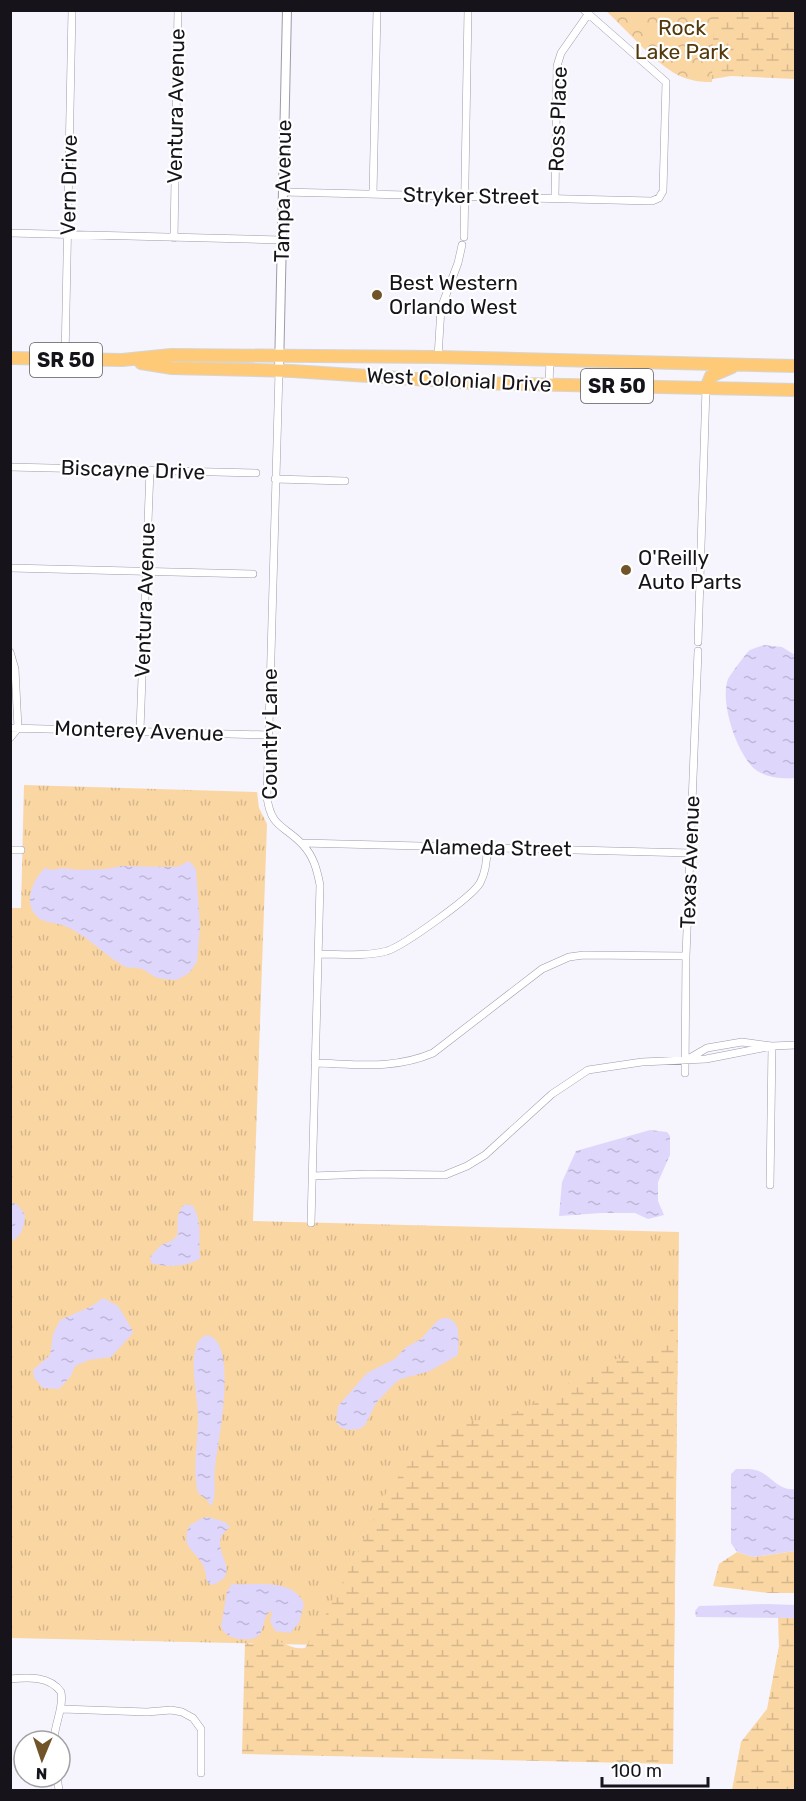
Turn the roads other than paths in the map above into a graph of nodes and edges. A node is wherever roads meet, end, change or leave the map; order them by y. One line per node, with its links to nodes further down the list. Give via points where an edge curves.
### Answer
1 (72, 10): 12 (street, Vern Drive)
2 (178, 10): 13 (street, Ventura Avenue)
3 (287, 10): 7 (street, Tampa Avenue)
4 (377, 10): 8 (street)
5 (468, 10): 9 (street)
6 (587, 12): 10 (street, Ross Place, via 557,66); 10 (street, Stryker Street, via 666,82 663,191 652,201)
7 (283, 192): 8 (street, Stryker Street); 14 (street, Tampa Avenue)
8 (373, 194): 9 (street, Stryker Street)
9 (464, 197): 10 (street, Stryker Street); 16 (street, via 463,241 441,308)
10 (555, 198)
11 (10, 233): 12 (street)
12 (68, 235): 13 (street); 19 (street, Vern Drive)
13 (174, 238): 14 (street)
14 (281, 240): 15 (street, Tampa Avenue)
15 (279, 357): 16 (highway, West Colonial Drive / SR 50); 20 (highway, West Colonial Drive / SR 50, via 171,355); 23 (street, Tampa Avenue)
16 (438, 357): 18 (highway, West Colonial Drive / SR 50)
17 (10, 358): 19 (highway, West Colonial Drive / SR 50)
18 (550, 359): 21 (highway, West Colonial Drive / SR 50); 24 (street)
19 (65, 360): 20 (highway, West Colonial Drive / SR 50)
20 (122, 360): 23 (highway, West Colonial Drive / SR 50, via 172,368)
21 (742, 364): 22 (highway, West Colonial Drive / SR 50); 25 (highway, via 711,376)
22 (795, 366)
23 (279, 371): 24 (highway, West Colonial Drive / SR 50); 30 (street, Country Lane)
24 (549, 385): 25 (highway, West Colonial Drive / SR 50)
25 (706, 388): 26 (highway, West Colonial Drive / SR 50); 35 (street)
26 (795, 390)
27 (10, 466): 28 (street, Biscayne Drive)
28 (150, 470): 29 (street, Biscayne Drive); 33 (street, Ventura Avenue)
29 (256, 473)
30 (275, 479): 31 (street); 40 (street, Country Lane)
31 (345, 481)
32 (10, 568): 33 (street)
33 (146, 571): 34 (street); 39 (street, Ventura Avenue)
34 (253, 574)
35 (698, 642)
36 (698, 651): 46 (street, Texas Avenue)
37 (10, 652): 38 (street, via 15,669)
38 (14, 728): 39 (street, Monterey Avenue); 41 (street)
39 (140, 730): 40 (street, Monterey Avenue)
40 (268, 735): 42 (street, Country Lane, via 268,808 280,828)
41 (10, 738)
42 (302, 843): 43 (street, Alameda Street); 47 (street, Country Lane, via 311,855 320,885)
43 (487, 848): 46 (street, Alameda Street); 47 (street, via 479,886 407,941 366,955)
44 (10, 850): 45 (street)
45 (21, 850)
46 (691, 854): 48 (street, Texas Avenue)
47 (318, 954): 52 (street, Country Lane)
48 (686, 956): 51 (street, Texas Avenue); 52 (street, via 569,957 542,969 433,1053 414,1062)
49 (795, 1045): 50 (street)
50 (772, 1046): 51 (street); 55 (street)
51 (685, 1060): 53 (street, Texas Avenue); 54 (street, via 588,1070 552,1094 485,1155 445,1175)
52 (315, 1063): 54 (street, Country Lane)
53 (685, 1073)
54 (312, 1176): 56 (street, Country Lane)
55 (770, 1185)
56 (311, 1223)
57 (10, 1679): 58 (street, via 51,1682 61,1692)
58 (62, 1709): 59 (street); 60 (street, via 182,1712 193,1718 201,1730)
59 (56, 1729)
60 (201, 1773)

